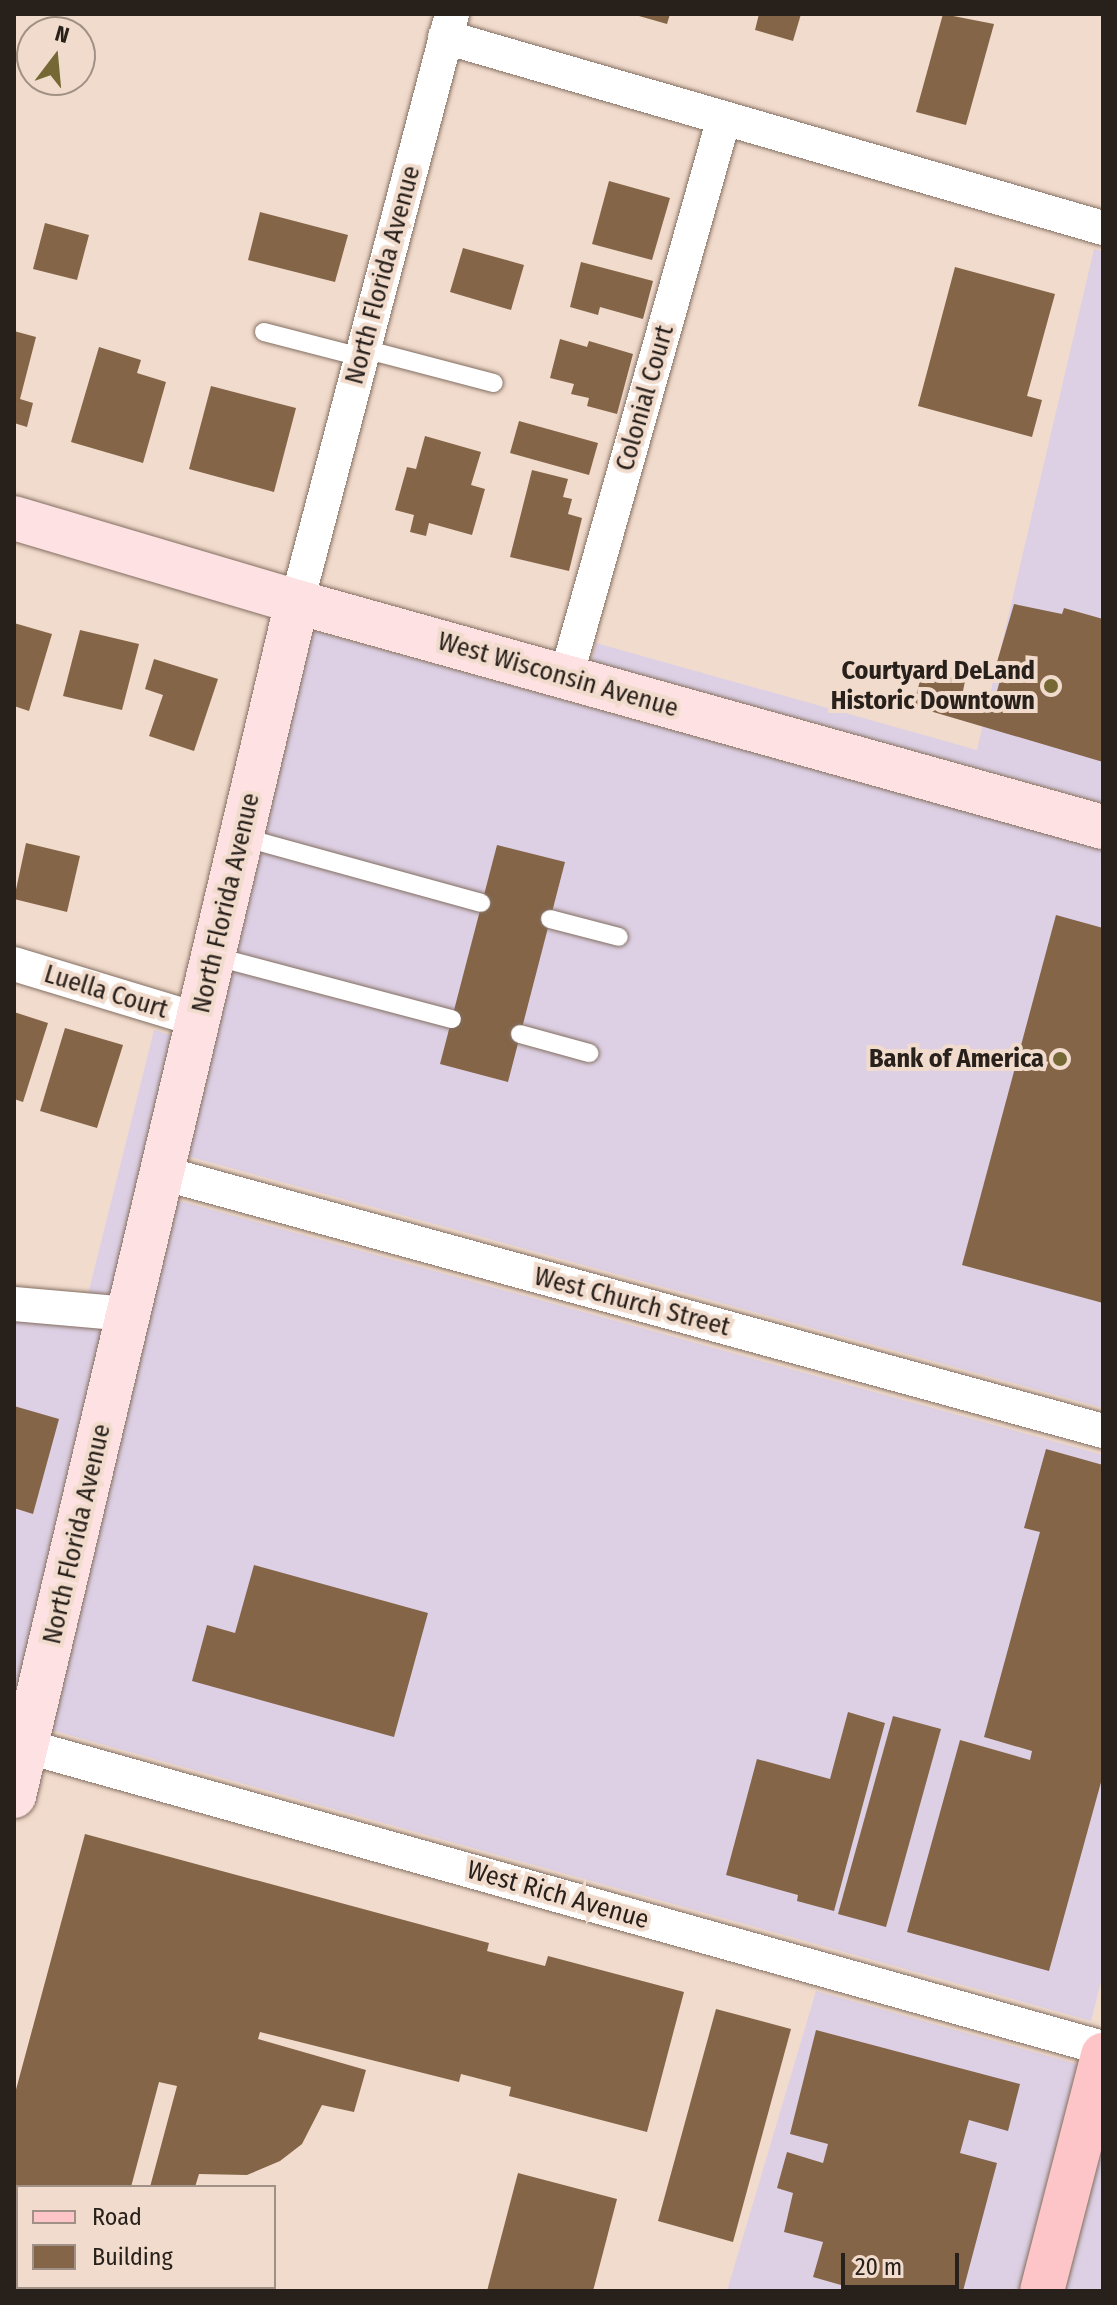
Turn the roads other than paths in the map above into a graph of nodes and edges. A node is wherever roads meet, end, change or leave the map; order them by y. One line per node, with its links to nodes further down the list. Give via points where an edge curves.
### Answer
1 (448, 26): 2 (street); 5 (street, North Florida Avenue)
2 (724, 118): 3 (street); 9 (street, Colonial Court)
3 (1103, 228)
4 (264, 332): 5 (lane)
5 (363, 353): 6 (lane); 8 (street, North Florida Avenue)
6 (494, 383)
7 (14, 518): 8 (street, West Wisconsin Avenue)
8 (297, 602): 9 (street, West Wisconsin Avenue); 11 (street, North Florida Avenue)
9 (566, 677): 10 (street, West Wisconsin Avenue)
10 (1103, 827)
11 (242, 837): 12 (lane); 15 (street, North Florida Avenue)
12 (481, 903)
13 (550, 919): 14 (lane)
14 (619, 937)
15 (213, 956): 17 (lane); 18 (street, North Florida Avenue)
16 (14, 964): 18 (street, Luella Court)
17 (452, 1019)
18 (198, 1020): 21 (street, North Florida Avenue)
19 (520, 1034): 20 (lane)
20 (589, 1053)
21 (162, 1173): 23 (street, North Florida Avenue); 24 (street, West Church Street)
22 (14, 1304): 23 (street)
23 (129, 1314): 25 (street, North Florida Avenue)
24 (1103, 1431)
25 (20, 1745): 26 (street, North Florida Avenue); 27 (street, West Rich Avenue)
26 (14, 1796)
27 (1103, 2048)
28 (1103, 2055): 29 (main road)
29 (1042, 2291)

